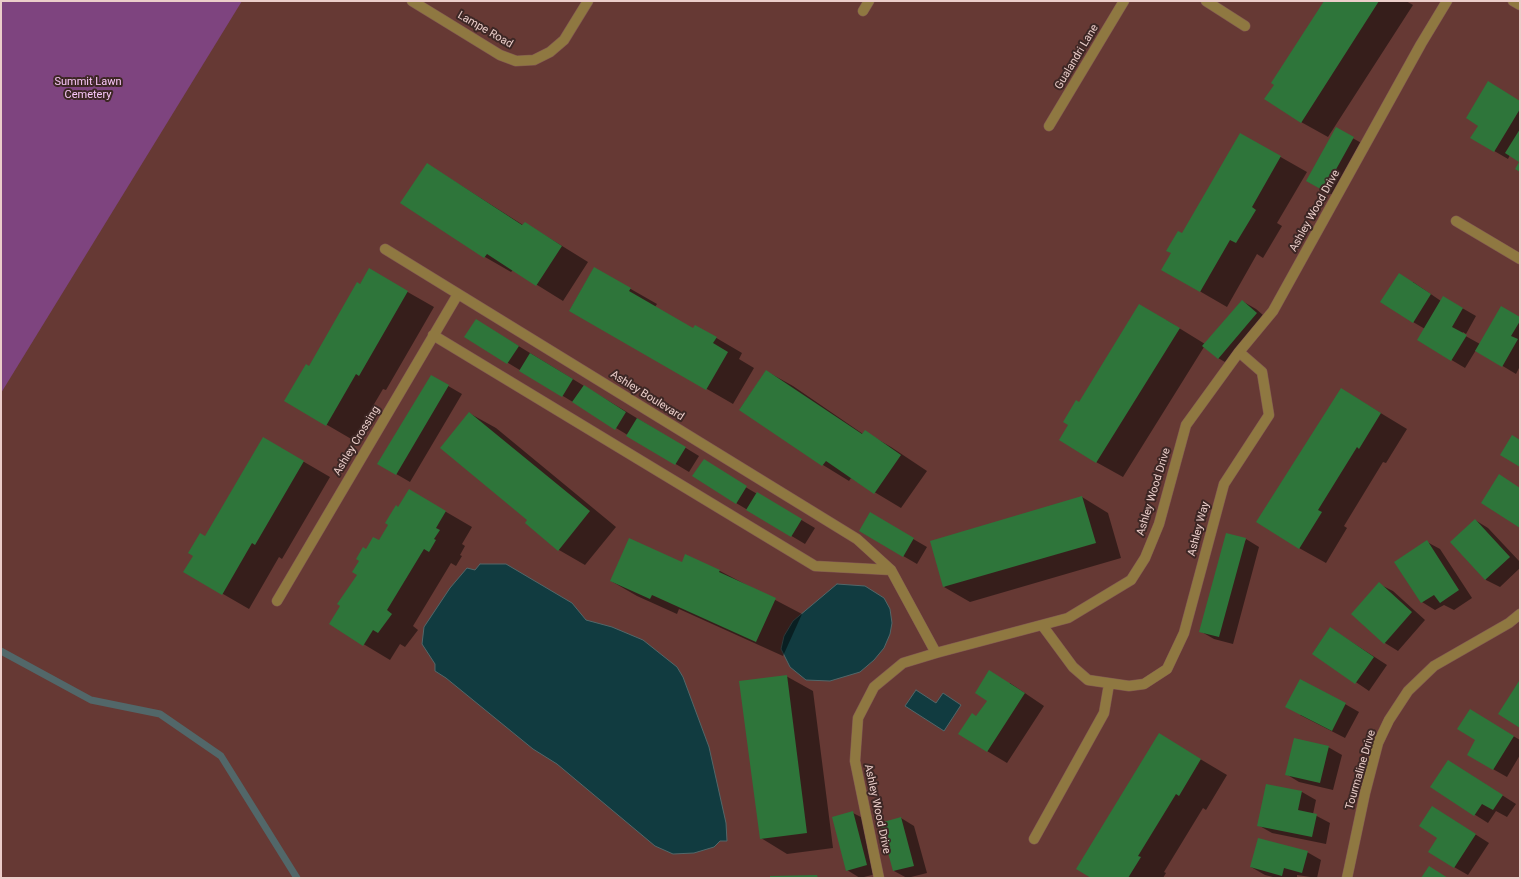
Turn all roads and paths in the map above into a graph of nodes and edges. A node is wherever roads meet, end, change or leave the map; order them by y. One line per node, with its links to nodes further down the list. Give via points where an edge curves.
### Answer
1 (412, 1): 2 (street, Lampe Road, via 500,55 516,61 534,60 550,52 564,40)
2 (588, 1)
3 (869, 1): 9 (street)
4 (1124, 1): 11 (street, Gualandri Lane)
5 (1206, 1): 10 (street)
6 (1447, 1): 17 (street, Ashley Wood Drive, via 1273,311)
7 (1513, 1): 8 (street)
8 (1520, 5)
9 (863, 11)
10 (1246, 26)
11 (1050, 126)
12 (1456, 221): 14 (street)
13 (385, 249): 15 (street, Ashley Boulevard)
14 (1520, 259)
15 (458, 294): 16 (street, Ashley Crossing); 18 (street, Ashley Boulevard, via 857,539)
16 (433, 335): 18 (street, via 815,566); 19 (street, Ashley Crossing)
17 (1239, 352): 21 (street, Ashley Wood Drive, via 1186,425 1159,524 1145,558 1131,580 1068,618); 23 (street, Ashley Way, via 1262,372 1269,415 1224,484 1184,633 1166,669 1144,684)
18 (890, 570): 22 (street, Ashley Boulevard)
19 (276, 601)
20 (1520, 614): 26 (street, Tourmaline Drive, via 1509,623 1434,666 1408,691 1388,720 1378,743 1365,793)
21 (1042, 625): 22 (street, Ashley Wood Drive); 23 (street, Ashley Way, via 1072,667 1088,680)
22 (936, 653): 25 (street, Ashley Wood Drive, via 903,663 874,687 858,718 855,762)
23 (1109, 684): 24 (street, via 1104,713)
24 (1034, 839)
25 (879, 878)
26 (1347, 878)

